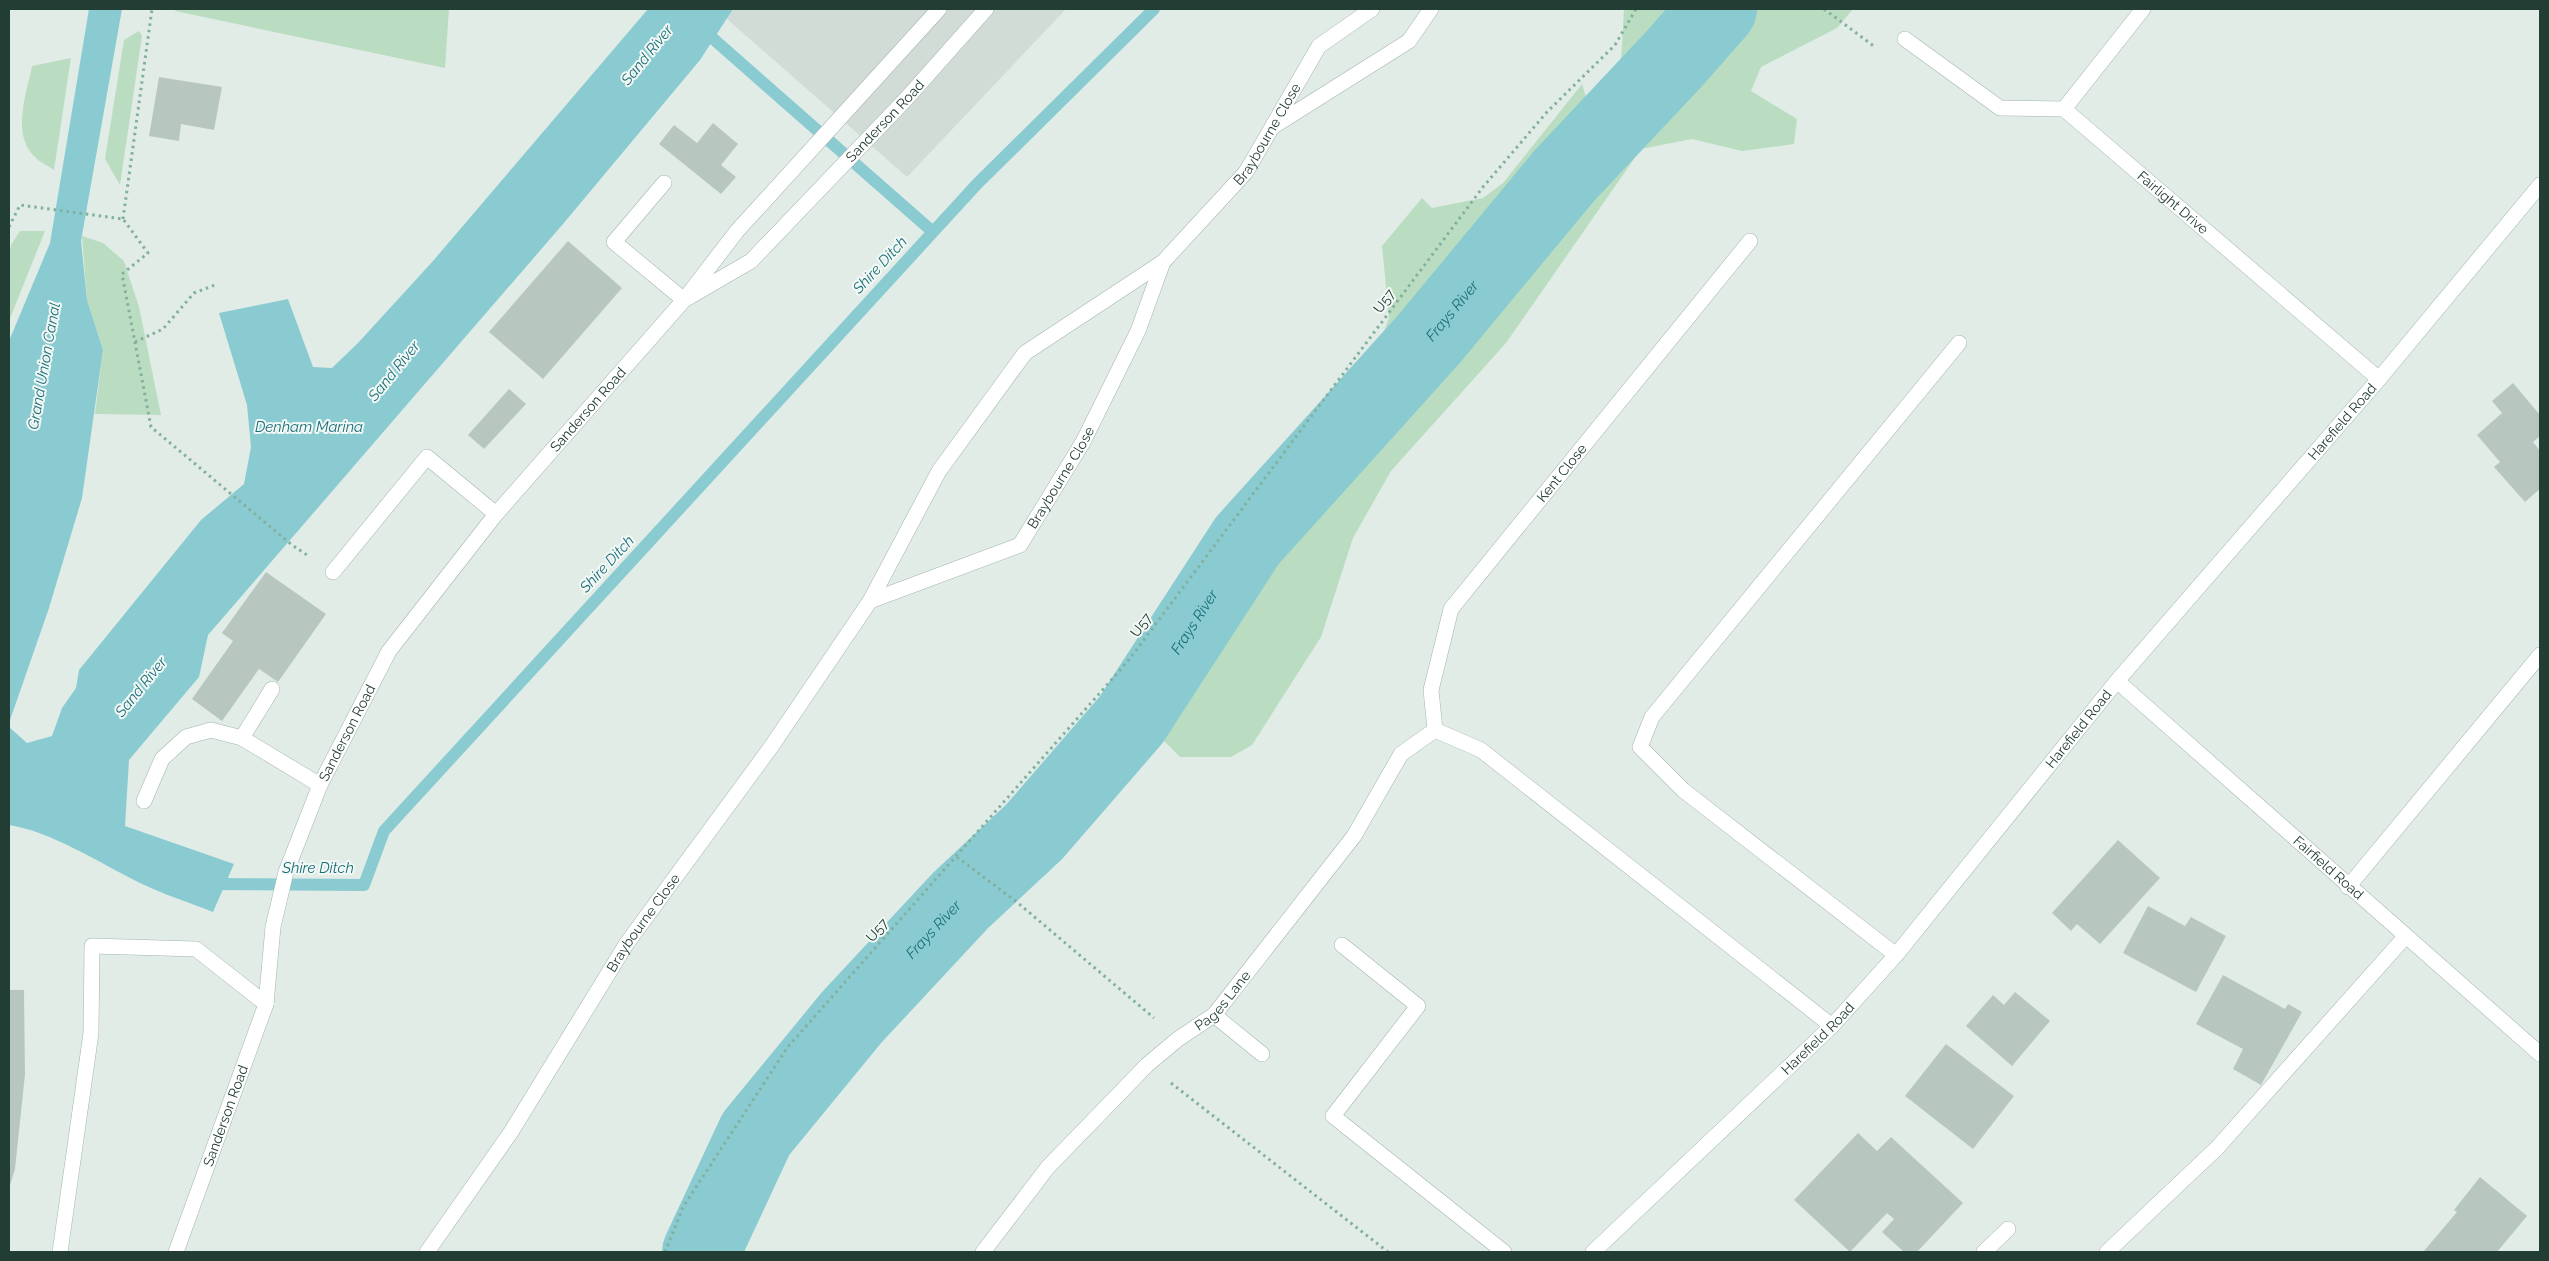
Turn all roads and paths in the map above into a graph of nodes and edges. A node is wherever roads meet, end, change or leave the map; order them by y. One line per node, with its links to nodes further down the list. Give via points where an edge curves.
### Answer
1 (152, 9): 14 (path)
2 (939, 9): 19 (street, Sanderson Road, via 738,231)
3 (986, 9): 19 (street, Sanderson Road, via 751,261)
4 (1372, 9): 11 (street, Braybourne Close, via 1319,46)
5 (1431, 9): 11 (street, via 1408,41)
6 (1636, 9): 34 (path, U57, via 1615,45 1547,112 1483,187 1128,661)
7 (1824, 9): 9 (path, via 1874,47)
8 (2142, 9): 10 (street)
9 (1905, 40): 10 (street, via 2000,108)
10 (2064, 109): 22 (street, Fairlight Drive)
11 (1272, 127): 17 (street, Braybourne Close, via 1246,172)
12 (664, 183): 19 (street, via 614,242)
13 (2540, 184): 22 (street, Harefield Road)
14 (123, 219): 15 (path, via 20,205); 20 (path, via 148,253 122,274)
15 (9, 227)
16 (1750, 241): 30 (street, Kent Close, via 1451,610 1432,690)
17 (1163, 262): 26 (street, Braybourne Close, via 1025,353 939,471); 26 (street, Braybourne Close, via 1138,331 1083,442 1020,544)
18 (216, 285): 20 (path, via 194,293 163,329)
19 (684, 300): 23 (street, Sanderson Road)
20 (134, 342): 24 (path, via 151,427)
21 (1959, 343): 38 (street, via 1652,717 1640,746 1683,790)
22 (2379, 379): 28 (street, Harefield Road)
23 (496, 514): 25 (street, via 428,457); 32 (street, Sanderson Road, via 389,651)
24 (292, 545)
25 (333, 572)
26 (870, 601): 49 (street, Braybourne Close, via 772,746 627,943 511,1132)
27 (2540, 655): 35 (street)
28 (2117, 681): 35 (street, Fairfield Road); 38 (street, Harefield Road)
29 (272, 689): 31 (street)
30 (1435, 730): 40 (street, Pages Lane, via 1401,754 1354,836); 41 (street, via 1481,750)
31 (242, 738): 32 (street); 33 (street, via 210,730 186,737 162,759)
32 (320, 785): 39 (street, Sanderson Road, via 286,872 273,927)
33 (144, 801)
34 (957, 857): 42 (path, via 1018,903); 50 (path, U57, via 787,1048 683,1207)
35 (2348, 887): 36 (street, Fairfield Road)
36 (2406, 937): 44 (street, Fairfield Road); 56 (street, via 2217,1148)
37 (1342, 945): 53 (street, via 1418,1006 1333,1116)
38 (1896, 956): 41 (street, Harefield Road)
39 (266, 1004): 47 (street, via 196,949 92,946 91,1033); 48 (street, Sanderson Road)
40 (1214, 1015): 42 (street, Pages Lane); 43 (street)
41 (1832, 1026): 54 (street, Harefield Road)
42 (1178, 1039): 45 (street, Pages Lane)
43 (1262, 1054)
44 (2540, 1054)
45 (1147, 1065): 51 (street, Pages Lane, via 1048,1167); 52 (path)
46 (2008, 1228): 55 (street)
47 (60, 1252)
48 (176, 1252)
49 (427, 1252)
50 (665, 1252)
51 (983, 1252)
52 (1388, 1252)
53 (1504, 1252)
54 (1593, 1252)
55 (1984, 1252)
56 (2108, 1252)

